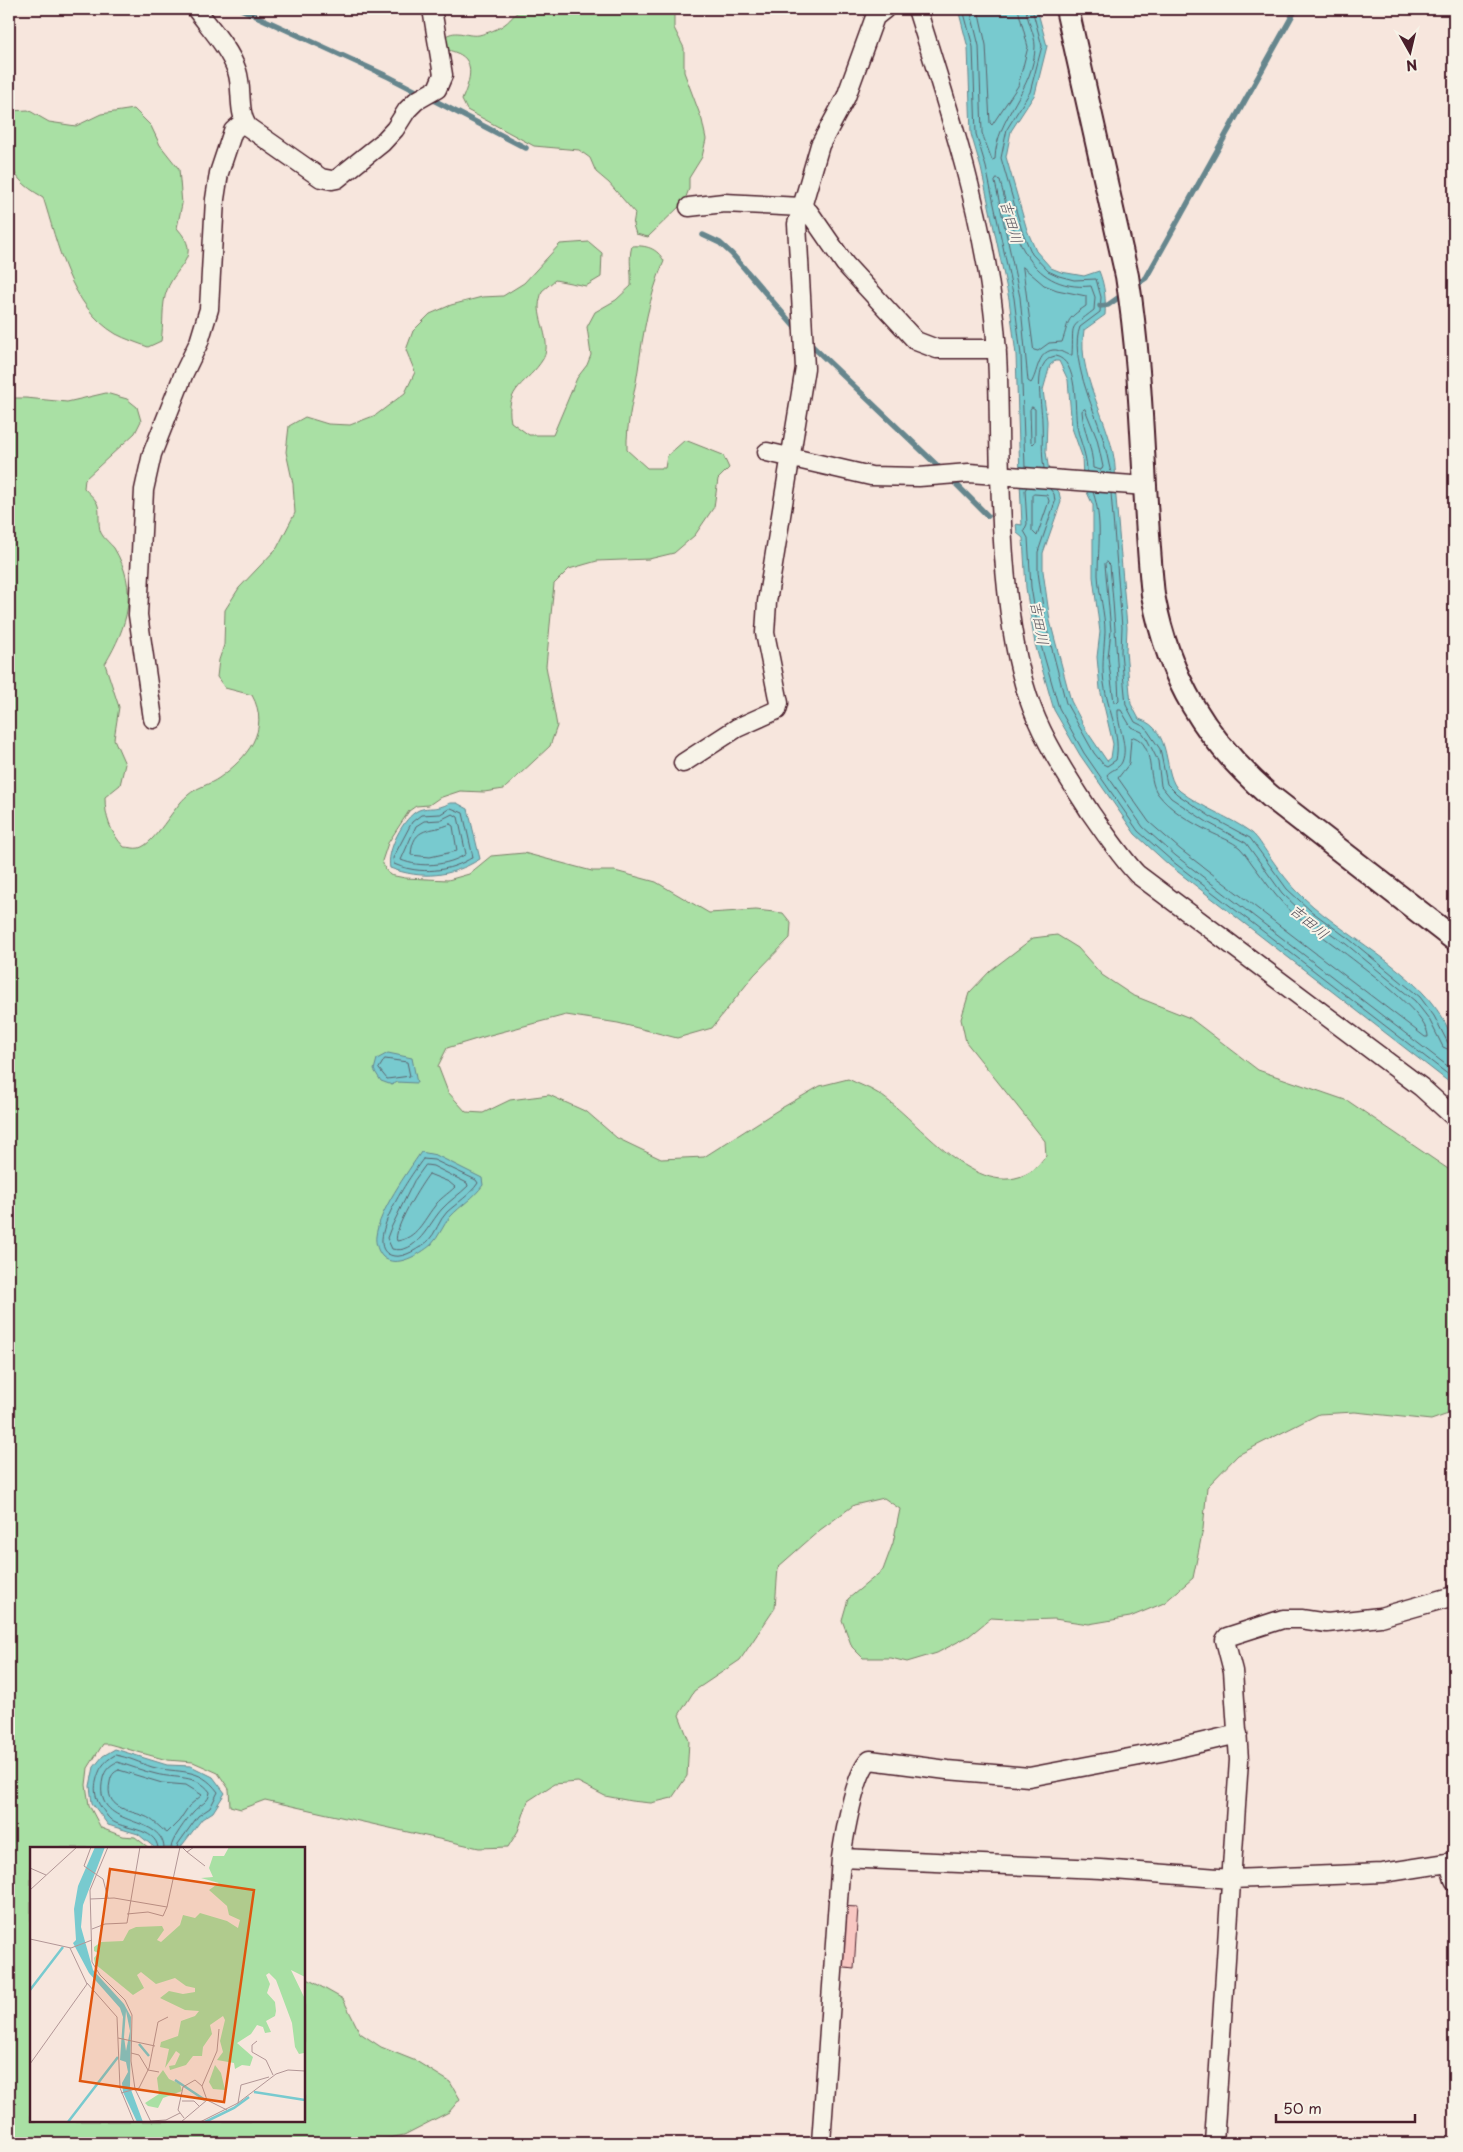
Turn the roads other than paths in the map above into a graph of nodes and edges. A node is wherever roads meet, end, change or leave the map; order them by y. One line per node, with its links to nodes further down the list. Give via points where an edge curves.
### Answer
1 (196, 9): 6 (street, via 235,66 241,85)
2 (432, 9): 6 (street, via 443,75 437,89 407,110 388,138 344,174 332,180 321,178)
3 (885, 9): 8 (street, via 875,17 846,97 820,145)
4 (917, 9): 9 (street, via 979,224 988,268)
5 (1067, 9): 13 (street, via 1127,276 1140,382)
6 (244, 121): 14 (street, via 233,131 219,174 209,309 152,454 144,490 138,615)
7 (689, 207): 8 (street, via 724,203)
8 (802, 207): 9 (street, via 809,212 845,264 916,340 937,349); 11 (street, via 797,224 797,249 806,368)
9 (997, 349): 12 (street)
10 (768, 452): 11 (street)
11 (792, 456): 12 (street, via 812,464 871,476 981,474); 15 (street, via 767,602 765,633 779,696 777,710 737,728)
12 (1006, 477): 13 (street); 17 (street, via 1010,608 1032,706 1058,760 1122,858 1137,874 1421,1087)
13 (1138, 486): 16 (street, via 1159,628 1170,661 1198,718 1242,771 1270,796)
14 (153, 719)
15 (683, 763)
16 (1454, 939)
17 (1454, 1117)
18 (1454, 1596): 19 (street, via 1380,1617 1327,1624 1283,1619 1227,1637)
19 (1238, 1734): 20 (street, via 1029,1777 870,1760 863,1768 846,1823); 22 (street)
20 (841, 1858): 22 (street, via 1101,1868); 24 (street)
21 (1452, 1863): 22 (street, via 1383,1873); 23 (street)
22 (1231, 1879): 25 (street)
23 (1454, 1880)
24 (821, 2143)
25 (1214, 2143)

